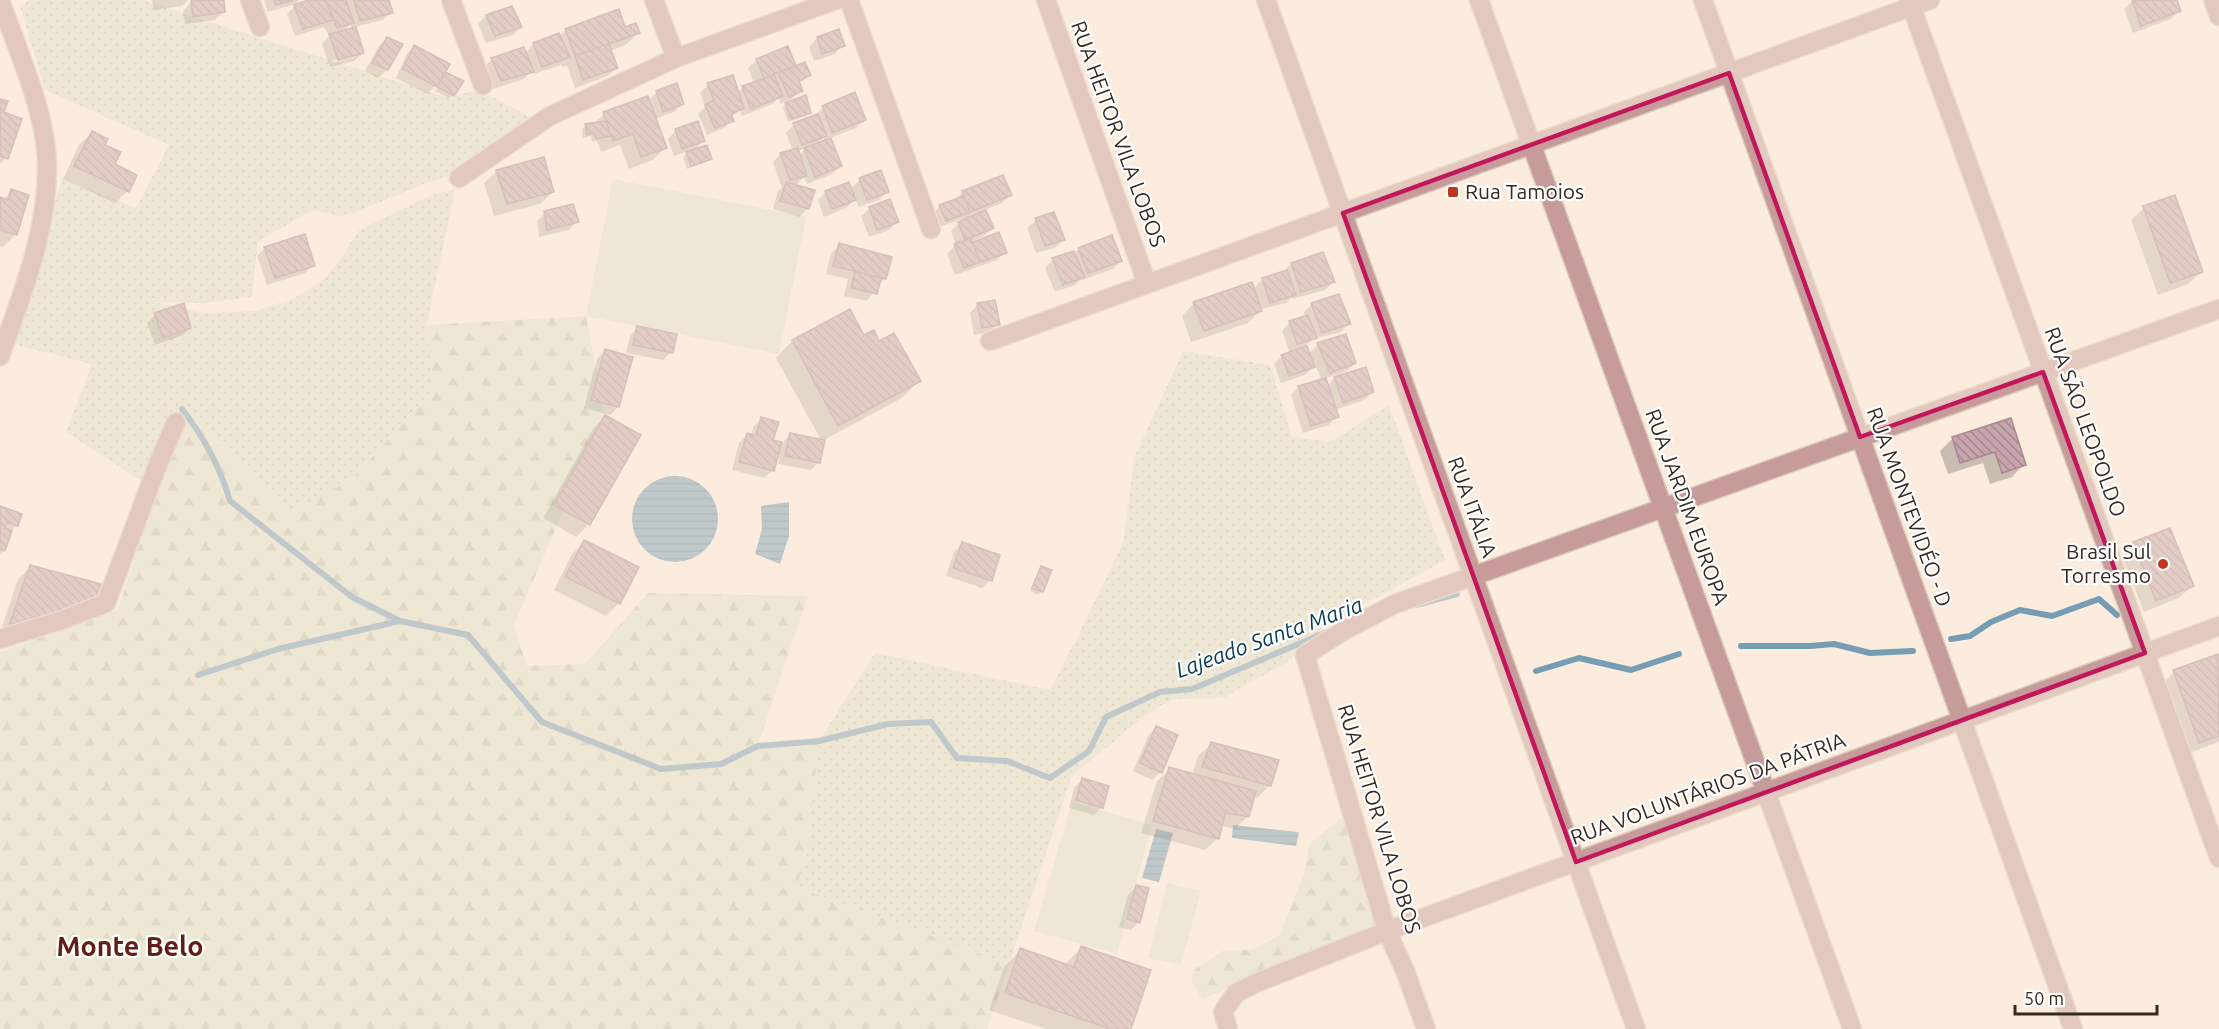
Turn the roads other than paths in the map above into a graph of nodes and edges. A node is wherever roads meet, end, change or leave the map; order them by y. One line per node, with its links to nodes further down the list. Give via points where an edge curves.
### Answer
1 (0, 0): 26 (street, via 34,97 46,146 47,177 36,248)
2 (250, 0): 15 (street)
3 (451, 0): 18 (street)
4 (654, 0): 16 (street)
5 (836, 0): 16 (street)
6 (849, 0): 22 (street)
7 (1046, 0): 23 (street, RUA HEITOR VILA LOBOS)
8 (1266, 0): 21 (street, RUA ITÁLIA)
9 (1479, 0): 19 (street, RUA JARDIM EUROPA)
10 (1703, 0): 17 (street, RUA MONTEVIDÉO - D)
11 (1930, 0): 13 (street)
12 (2213, 0): 14 (street)
13 (1910, 3): 17 (street); 27 (street, RUA SÃO LEOPOLDO)
14 (2219, 16)
15 (260, 27)
16 (676, 58): 20 (street, via 550,116)
17 (1729, 73): 19 (street); 29 (street, RUA MONTEVIDÉO - D)
18 (483, 85)
19 (1532, 144): 21 (street); 30 (street, RUA JARDIM EUROPA)
20 (459, 178)
21 (1343, 213): 23 (street); 31 (street, RUA ITÁLIA)
22 (931, 229)
23 (1147, 284): 25 (street)
24 (2219, 309): 27 (street)
25 (990, 341)
26 (2, 347)
27 (2043, 372): 29 (street); 34 (street, RUA SÃO LEOPOLDO)
28 (176, 422): 33 (street, via 106,603)
29 (1860, 437): 30 (street); 35 (street, RUA MONTEVIDÉO - D)
30 (1664, 508): 31 (street); 36 (street, RUA JARDIM EUROPA)
31 (1473, 576): 38 (street, RUA ITÁLIA); 39 (street, RUA HEITOR VILA LOBOS, via 1395,604 1305,655)
32 (2219, 626): 34 (street, RUA VOLUNTÁRIOS DA PÁTRIA)
33 (0, 639)
34 (2145, 653): 35 (street, RUA VOLUNTÁRIOS DA PÁTRIA); 37 (street, RUA SÃO LEOPOLDO)
35 (1962, 720): 36 (street, RUA VOLUNTÁRIOS DA PÁTRIA); 44 (street, RUA MONTEVIDÉO - D)
36 (1766, 792): 38 (street, RUA VOLUNTÁRIOS DA PÁTRIA); 43 (street, RUA JARDIM EUROPA)
37 (2219, 858)
38 (1576, 862): 39 (street, RUA VOLUNTÁRIOS DA PÁTRIA); 42 (street, RUA ITÁLIA)
39 (1387, 931): 40 (street, RUA VOLUNTÁRIOS DA PÁTRIA, via 1236,993); 41 (street, RUA HEITOR VILA LOBOS)
40 (1226, 1020)
41 (1426, 1029)
42 (1636, 1029)
43 (1852, 1029)
44 (2073, 1029)

